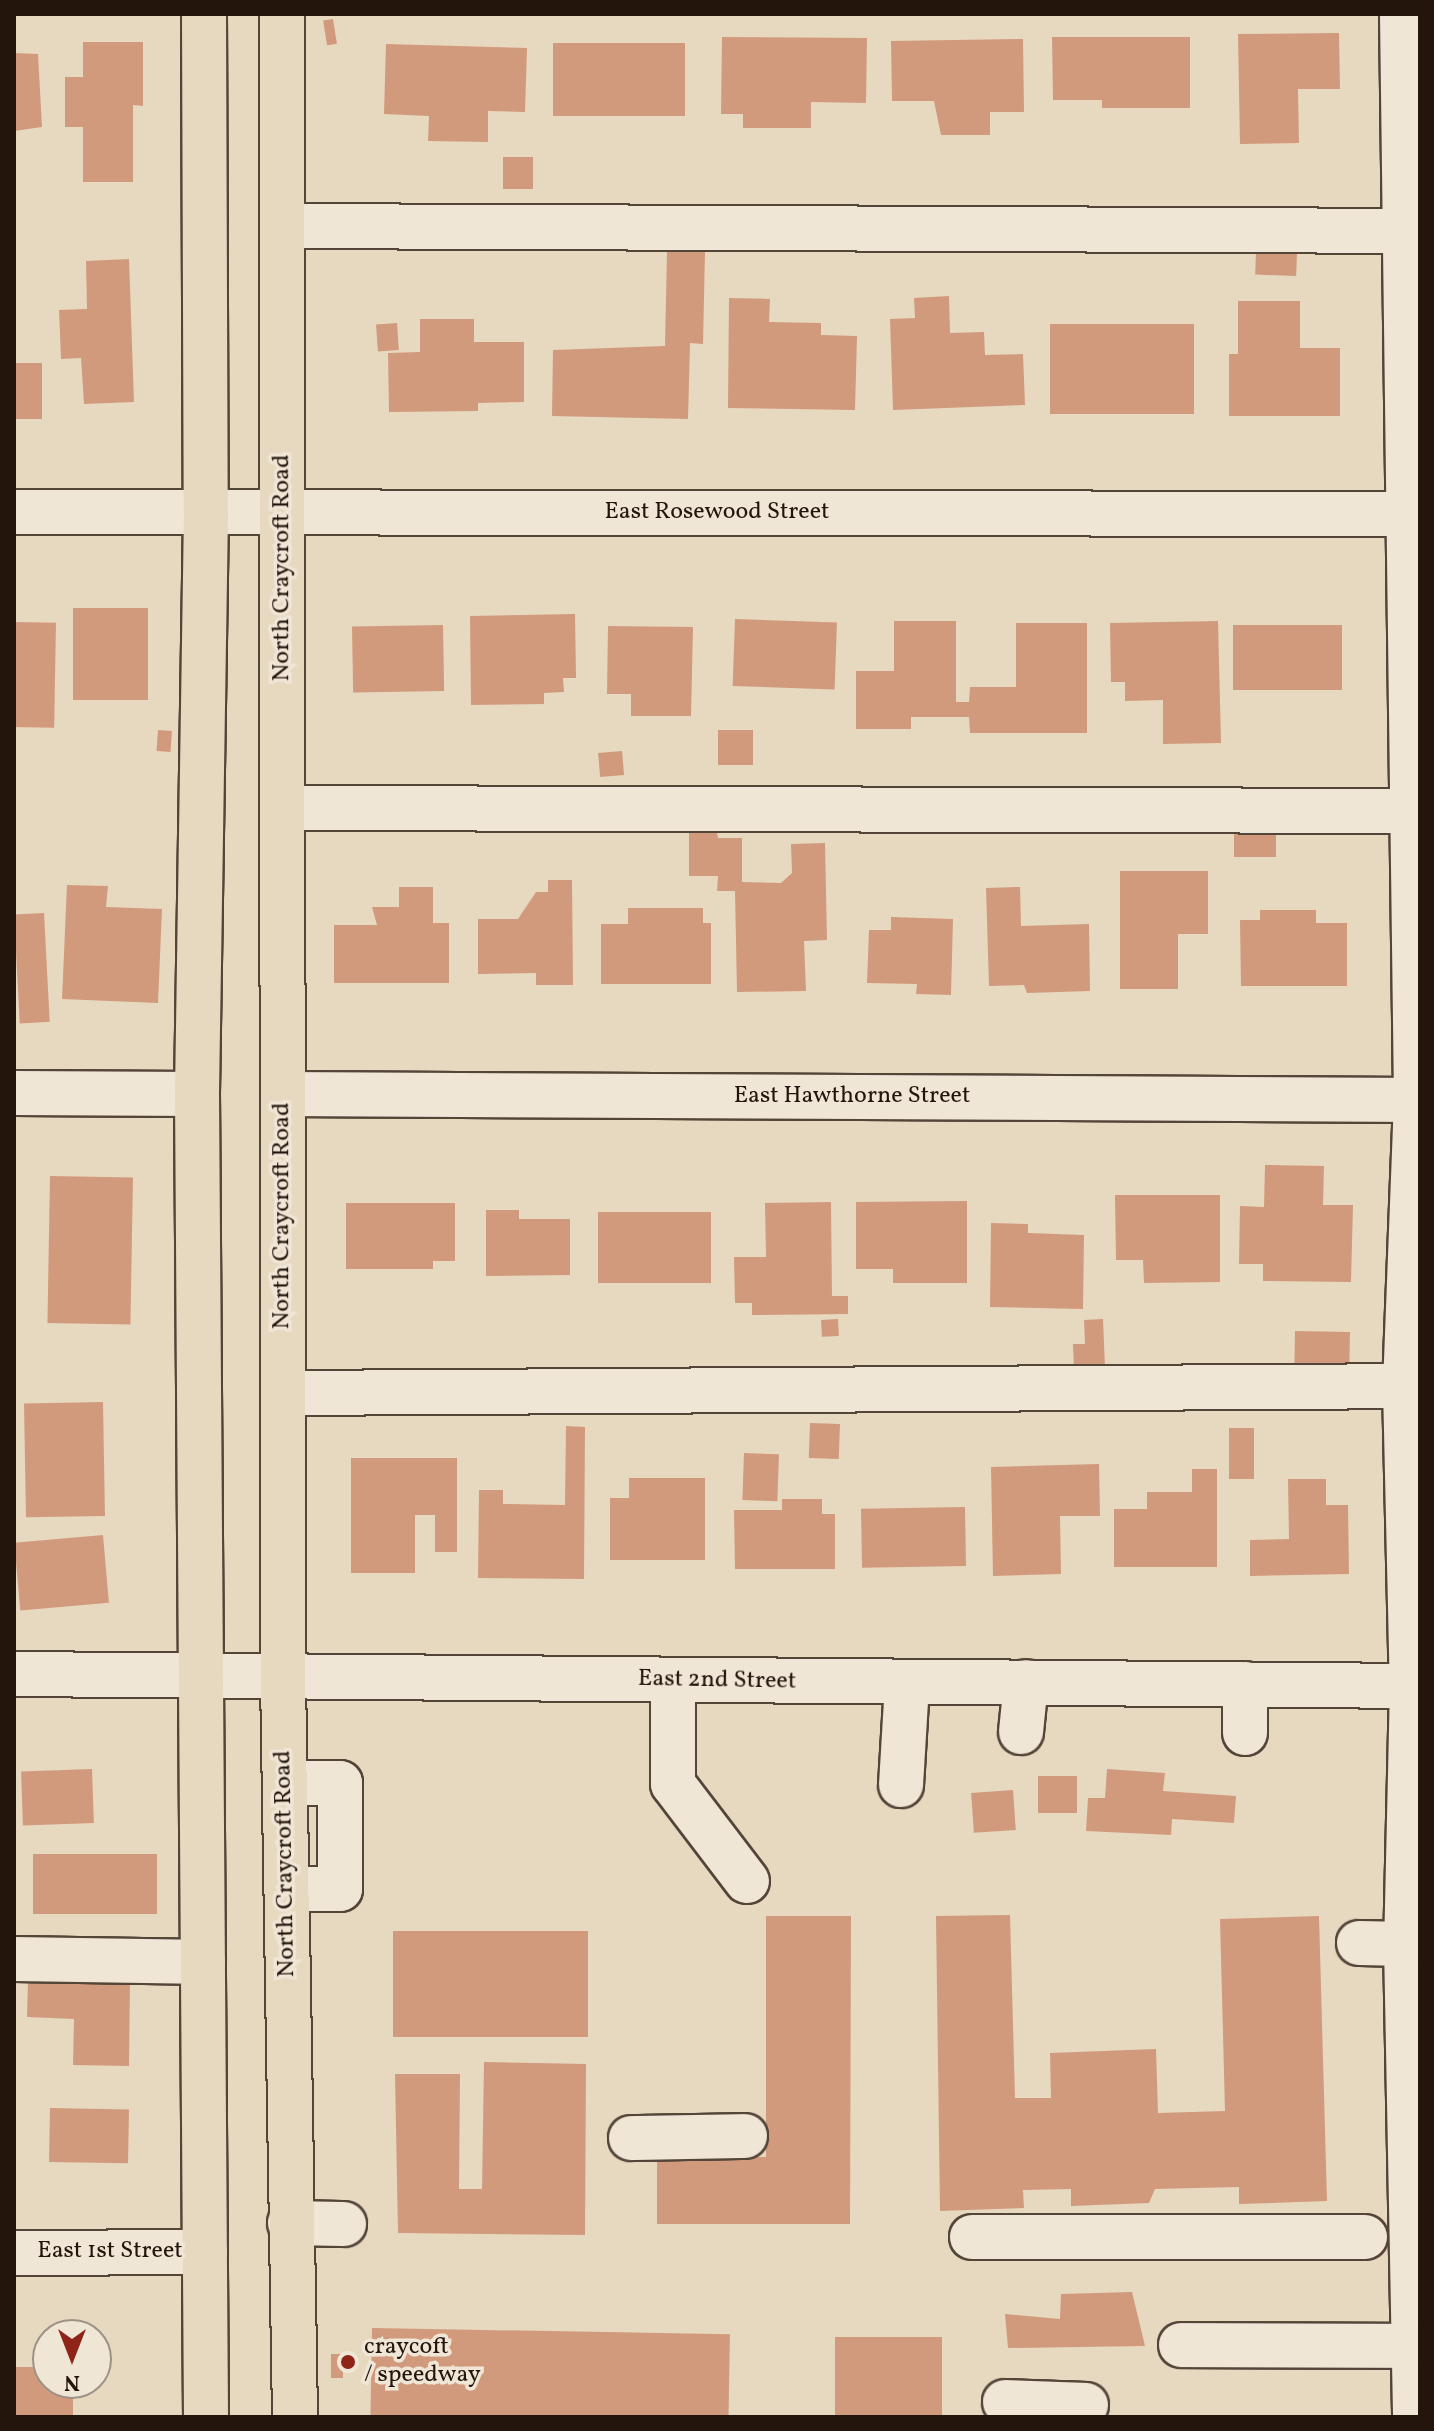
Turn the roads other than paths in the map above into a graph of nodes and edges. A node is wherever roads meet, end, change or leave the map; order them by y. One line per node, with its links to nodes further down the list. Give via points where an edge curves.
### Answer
1 (204, 14): 8 (main road)
2 (282, 14): 4 (main road, North Craycroft Road)
3 (1402, 14): 5 (street)
4 (282, 226): 5 (street); 7 (main road, North Craycroft Road)
5 (1413, 231): 9 (street)
6 (14, 512): 8 (street, East Rosewood Street)
7 (282, 512): 8 (street, East Rosewood Street); 9 (street, East Rosewood Street); 10 (main road, North Craycroft Road)
8 (206, 513): 13 (main road)
9 (1415, 514): 11 (street)
10 (283, 808): 11 (street); 14 (main road, North Craycroft Road)
11 (1416, 811): 15 (street)
12 (14, 1093): 13 (street)
13 (197, 1094): 18 (main road)
14 (283, 1094): 15 (street, East Hawthorne Street); 17 (main road, North Craycroft Road)
15 (1418, 1100): 16 (street)
16 (1412, 1386): 17 (street); 25 (street)
17 (284, 1393): 20 (main road, North Craycroft Road)
18 (200, 1673): 19 (street, East 2nd Street); 20 (street, East 2nd Street); 35 (main road)
19 (14, 1674)
20 (283, 1678): 21 (street, East 2nd Street); 28 (main road, North Craycroft Road)
21 (673, 1680): 23 (street, East 2nd Street); 30 (street, via 673,1784)
22 (1026, 1682): 23 (street, East 2nd Street); 24 (street, East 2nd Street); 26 (street)
23 (907, 1683): 29 (street)
24 (1245, 1684): 25 (street, East 2nd Street); 27 (street)
25 (1416, 1686): 33 (street)
26 (1021, 1732)
27 (1245, 1733)
28 (286, 1783): 31 (main road, North Craycroft Road); 31 (street, via 340,1783 340,1889)
29 (901, 1785)
30 (747, 1881)
31 (287, 1889): 38 (main road, North Craycroft Road)
32 (1359, 1943): 33 (street)
33 (1406, 1944): 40 (street)
34 (14, 1959): 35 (street)
35 (203, 1962): 43 (main road)
36 (745, 2136): 37 (street)
37 (631, 2138)
38 (290, 2223): 39 (street); 50 (main road, North Craycroft Road)
39 (344, 2224)
40 (1417, 2235): 46 (street)
41 (972, 2237): 42 (street)
42 (1365, 2237)
43 (205, 2252): 44 (street, East 1st Street); 49 (main road)
44 (14, 2253)
45 (1181, 2345): 46 (street)
46 (1415, 2346): 51 (street)
47 (1005, 2402): 48 (street)
48 (1086, 2405)
49 (206, 2417)
50 (295, 2417)
51 (1415, 2417)

